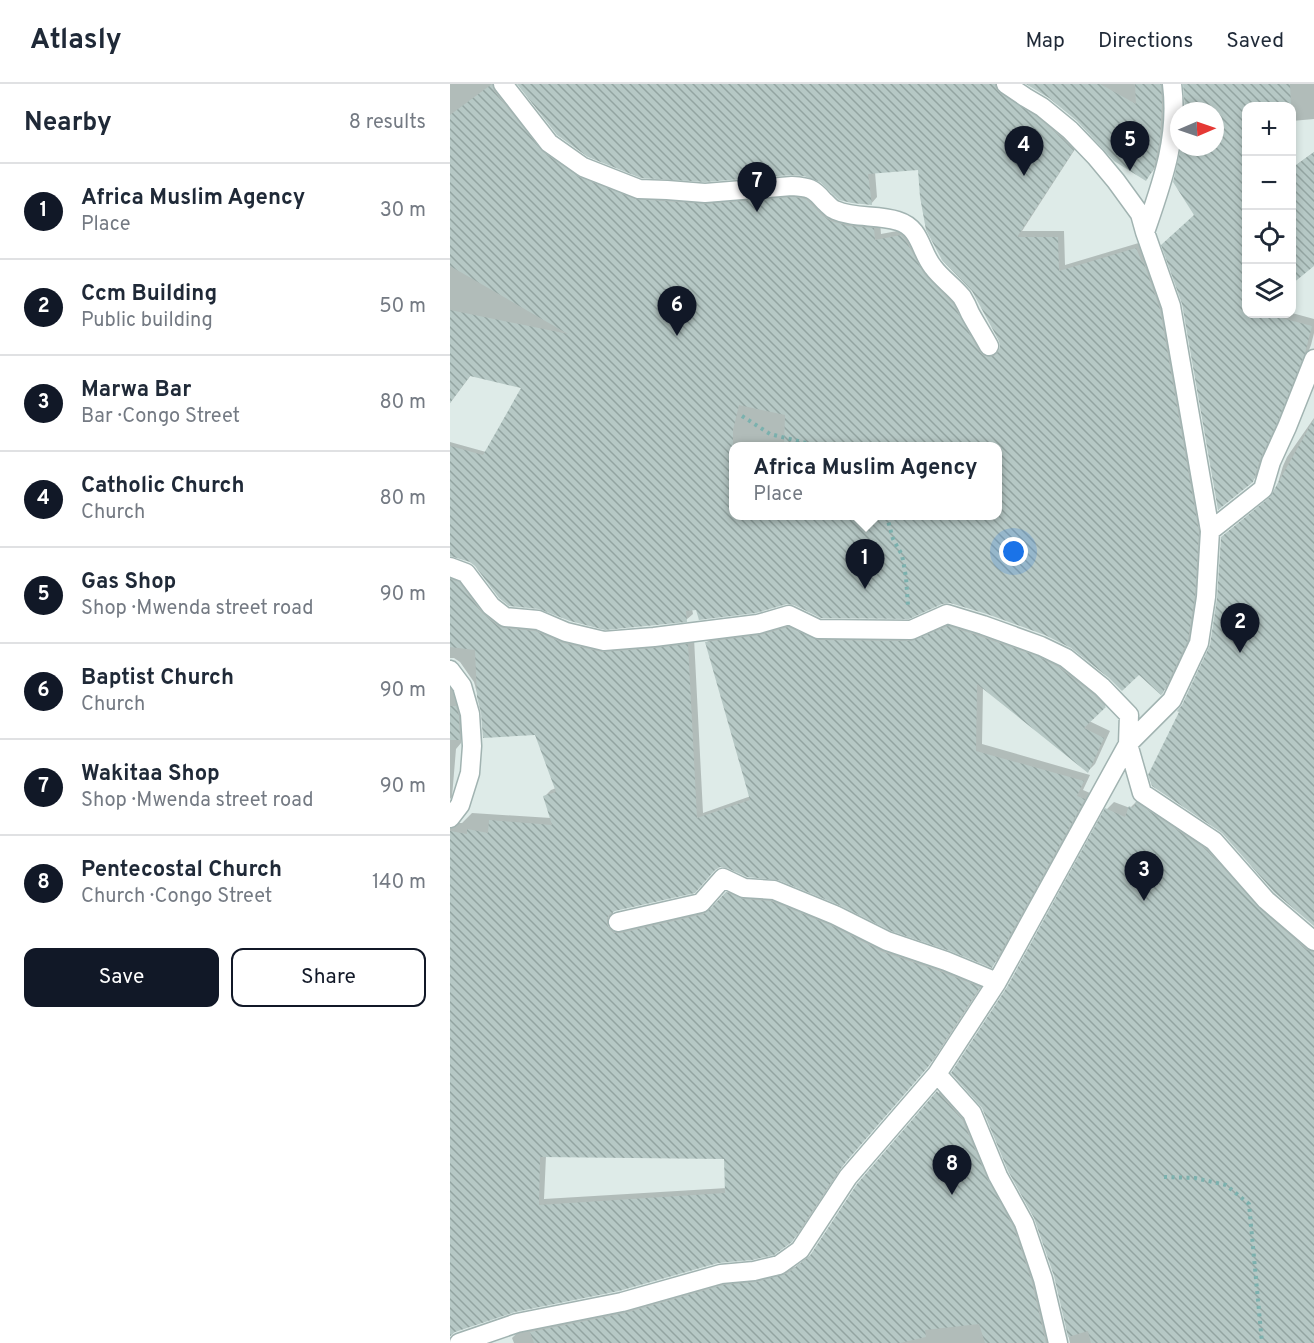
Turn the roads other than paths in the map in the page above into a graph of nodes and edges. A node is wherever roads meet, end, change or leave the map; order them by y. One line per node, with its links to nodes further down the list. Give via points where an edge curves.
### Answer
1 (503, 84): 5 (street, via 549,143 583,167 639,189 705,193 806,187 832,209 911,227 930,264 963,298)
2 (1006, 84): 4 (street, via 1042,107 1096,157 1140,214)
3 (1172, 84): 4 (street, via 1172,138)
4 (1144, 232): 7 (street, via 1171,306)
5 (989, 346)
6 (1314, 359): 7 (street, via 1263,489)
7 (1210, 531): 10 (street, via 1199,643 1172,700)
8 (450, 567): 10 (street, via 466,573 491,606 505,617 538,620 604,641 758,624 789,615 818,629 911,630 947,614 1066,658 1129,715)
9 (450, 670): 11 (street, via 462,686 470,714 472,746 470,773 460,805)
10 (1128, 744): 13 (street, via 1142,794 1214,841 1266,900); 14 (street)
11 (450, 818)
12 (618, 922): 14 (street, via 701,903 723,878 744,888 774,890 887,941)
13 (1314, 941)
14 (997, 982): 15 (street)
15 (937, 1074): 16 (street, via 848,1177 800,1250 779,1265 721,1274 622,1302 517,1323); 17 (street, via 972,1113 998,1176 1024,1223 1043,1279)
16 (459, 1343)
17 (1058, 1343)

